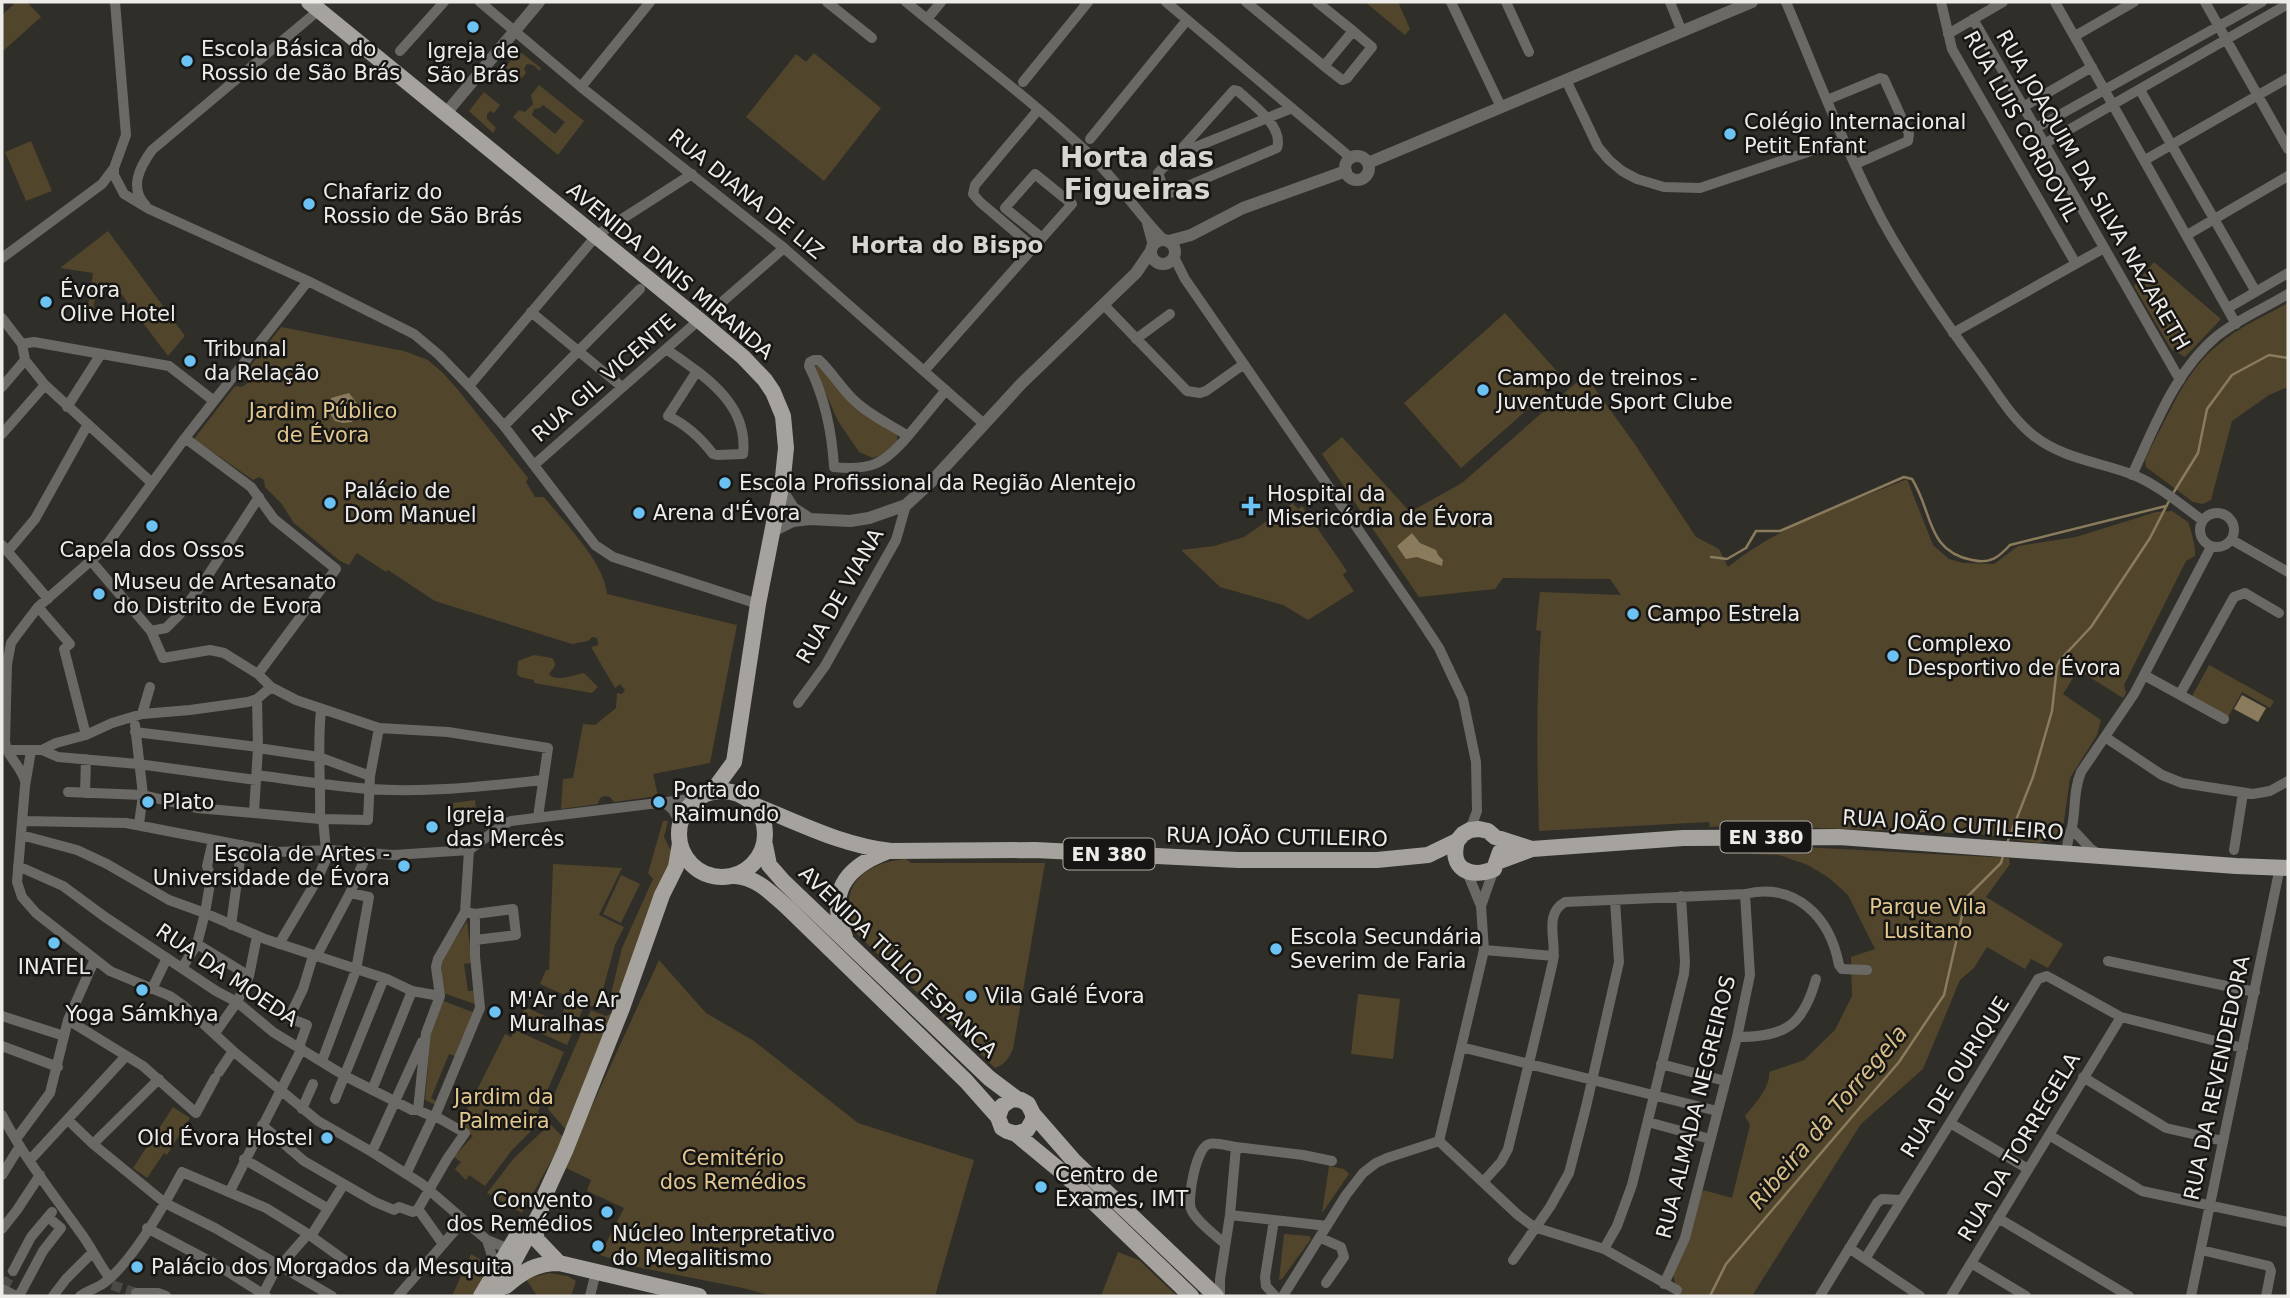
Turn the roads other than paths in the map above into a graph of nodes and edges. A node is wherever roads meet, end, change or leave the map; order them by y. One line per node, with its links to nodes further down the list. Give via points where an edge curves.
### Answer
1 (115, 2): 67 (street, via 126,135)
2 (444, 2): 37 (street)
3 (480, 2): 30 (street, RUA DIANA DE LIZ)
4 (539, 2): 30 (street)
5 (650, 2): 44 (street)
6 (827, 2): 35 (street)
7 (906, 2): 26 (street)
8 (941, 2): 26 (street)
9 (1088, 2): 43 (street)
10 (1166, 2): 28 (street)
11 (1246, 2): 39 (street)
12 (1317, 2): 31 (street)
13 (1451, 2): 50 (street)
14 (1506, 2): 38 (street)
15 (1670, 2): 32 (street)
16 (1752, 2): 32 (street)
17 (1786, 2): 48 (street)
18 (1942, 2): 33 (street, RUA LUIS CORDOVIL)
19 (2003, 2): 27 (street)
20 (2055, 2): 34 (street)
21 (2134, 2): 34 (street)
22 (2205, 2): 29 (street)
23 (2262, 2): 29 (street)
24 (319, 4): 54 (main road, AVENIDA DINIS MIRANDA); 73 (street, via 152,150 141,167 136,188)
25 (2288, 4): 36 (street)
26 (927, 19): 53 (street)
27 (1973, 19): 33 (street); 51 (street, RUA JOAQUIM DA SILVA NAZARETH)
28 (1188, 20): 52 (street); 57 (street)
29 (2219, 27): 36 (street); 45 (street)
30 (514, 31): 44 (street, RUA DIANA DE LIZ); 54 (street)
31 (1353, 31): 39 (street); 39 (street, via 1372,47 1356,68 1342,80)
32 (1682, 32): 42 (street)
33 (1948, 34): 83 (street, RUA LUIS CORDOVIL, via 1952,49)
34 (2075, 36): 40 (street)
35 (872, 38)
36 (2227, 40): 46 (street); 47 (street)
37 (400, 51)
38 (1529, 52)
39 (1324, 66)
40 (2092, 67): 45 (street); 51 (street)
41 (2288, 78): 47 (street)
42 (1566, 80): 50 (street); 58 (street, via 1598,147 1609,160 1637,179 1664,187 1700,188)
43 (1023, 82)
44 (580, 87): 69 (street, RUA DIANA DE LIZ)
45 (2105, 89): 49 (street); 56 (street)
46 (2140, 90): 49 (street); 60 (street)
47 (2258, 95): 60 (street); 61 (street)
48 (1828, 100): 58 (street); 66 (street, via 1884,79 1904,121 1908,141)
49 (2114, 105): 59 (street); 64 (street)
50 (1501, 107): 65 (street)
51 (2023, 107): 56 (street, RUA JOAQUIM DA SILVA NAZARETH)
52 (1292, 108): 55 (street); 63 (street)
53 (1038, 110): 79 (street, via 975,185 973,194); 81 (street, via 1118,184)
54 (446, 113): 75 (main road, AVENIDA DINIS MIRANDA)
55 (1269, 118): 62 (street); 62 (street, via 1234,90); 62 (street, via 1279,141 1277,148 1171,193 1158,173)
56 (2035, 128): 59 (street, RUA JOAQUIM DA SILVA NAZARETH)
57 (1090, 139)
58 (1844, 140): 66 (street)
59 (2045, 144): 80 (street, RUA JOAQUIM DA SILVA NAZARETH)
60 (2171, 145): 64 (street); 74 (street)
61 (2288, 149)
62 (1176, 155)
63 (1351, 158): 65 (street, via 1363,157); 68 (street)
64 (2145, 160): 76 (street)
65 (1368, 163): 68 (street, via 1368,173 1361,179)
66 (1856, 164): 98 (street, via 1902,255)
67 (114, 168): 71 (street); 72 (street)
68 (1346, 171): 81 (street, via 1243,208)
69 (692, 174): 75 (street); 78 (street, RUA DIANA DE LIZ)
70 (2288, 176): 74 (street)
71 (118, 185): 72 (street); 73 (street, via 129,198)
72 (92, 191): 82 (street)
73 (149, 209): 85 (street)
74 (2214, 219): 76 (street); 87 (street)
75 (597, 235): 92 (street); 95 (main road, AVENIDA DINIS MIRANDA)
76 (2187, 235): 90 (street)
77 (1042, 238): 77 (street, via 1072,204 1035,174 1005,208); 79 (street)
78 (784, 248): 91 (street); 108 (street, RUA DIANA DE LIZ)
79 (1034, 248): 108 (street)
80 (2104, 248): 83 (street); 109 (street, RUA JOAQUIM DA SILVA NAZARETH)
81 (1164, 252): 89 (street); 106 (street)
82 (2, 258)
83 (2076, 264): 98 (street)
84 (2288, 273): 87 (street)
85 (308, 281): 111 (street, via 414,334); 115 (street)
86 (640, 289): 103 (street)
87 (2256, 292): 90 (street)
88 (2288, 294): 96 (street)
89 (1103, 304): 100 (street); 117 (street)
90 (2228, 308): 96 (street)
91 (714, 309)
92 (531, 312): 103 (street); 111 (street)
93 (1170, 314): 100 (street)
94 (2, 318): 97 (street)
95 (699, 320): 102 (street, RUA GIL VICENTE); 126 (main road, AVENIDA DINIS MIRANDA, via 754,367 774,392 785,429 786,461)
96 (2236, 324): 109 (street, via 2207,345)
97 (11, 330): 99 (street); 101 (street)
98 (1953, 333): 124 (street, via 2032,435 2064,454)
99 (2, 339)
100 (1136, 339): 106 (street, via 1193,393 1206,391)
101 (22, 344): 104 (street); 105 (street)
102 (666, 349): 107 (street); 113 (street, RUA GIL VICENTE)
103 (579, 352): 113 (street); 119 (street)
104 (102, 354): 115 (street, via 169,366); 116 (street)
105 (25, 360): 110 (street); 112 (street)
106 (1244, 364): 179 (street, via 1446,660 1463,699 1471,737)
107 (697, 370): 107 (street, via 735,408 745,439 743,454 713,454 696,434 668,415)
108 (925, 370): 114 (street, RUA DIANA DE LIZ)
109 (2180, 380): 124 (street)
110 (45, 385): 116 (street); 120 (street)
111 (469, 386): 119 (street)
112 (2, 387)
113 (622, 387): 123 (street, RUA GIL VICENTE)
114 (946, 390): 117 (street, RUA DIANA DE LIZ); 121 (street)
115 (214, 401): 122 (street)
116 (67, 407): 118 (street)
117 (983, 423): 128 (street)
118 (88, 424): 125 (street); 135 (street, via 36,519)
119 (504, 426): 123 (street)
120 (2, 434)
121 (908, 436): 121 (street, via 867,412 819,360 810,362 829,424 834,467 866,468 878,463)
122 (185, 438): 125 (street); 127 (street)
123 (534, 465): 139 (street, via 595,545 613,557)
124 (2132, 475): 131 (street)
125 (152, 483): 136 (street)
126 (780, 489): 129 (main road, AVENIDA DINIS MIRANDA); 130 (street, via 793,508)
127 (259, 497): 142 (street, via 180,614 166,628); 143 (street, via 274,519 336,569)
128 (906, 505): 130 (street, via 860,520); 149 (street, RUA DE VIANA, via 891,550)
129 (776, 513): 130 (street); 132 (main road, AVENIDA DINIS MIRANDA)
130 (810, 519): 132 (street)
131 (2202, 520): 133 (street, via 2215,513 2229,517); 134 (street, via 2199,532)
132 (772, 531): 139 (main road, AVENIDA DINIS MIRANDA)
133 (2232, 540): 134 (street, via 2220,548); 137 (street)
134 (2211, 547): 144 (street)
135 (5, 548): 138 (street)
136 (92, 562): 138 (street); 142 (street)
137 (2288, 572)
138 (48, 599): 140 (street)
139 (758, 604): 162 (main road, AVENIDA DINIS MIRANDA)
140 (38, 607): 155 (street, via 69,644 60,652); 158 (street, via 9,652)
141 (2279, 613): 147 (street, via 2245,593 2234,597)
142 (151, 631): 143 (street, via 166,659 210,650 224,653)
143 (258, 674): 146 (street)
144 (2144, 675): 147 (street); 156 (street)
145 (150, 687): 151 (street)
146 (271, 687): 148 (street); 150 (street)
147 (2180, 694): 152 (street)
148 (257, 699): 151 (street); 157 (street)
149 (798, 703)
150 (321, 710): 153 (street); 160 (street)
151 (138, 715): 154 (street); 155 (street)
152 (2224, 719)
153 (379, 728): 164 (street); 166 (street, via 448,732 548,748)
154 (135, 732): 157 (street); 163 (street)
155 (86, 735): 159 (street)
156 (2105, 737): 173 (street, via 2172,780); 188 (street, via 2076,784)
157 (258, 747): 160 (street); 165 (street)
158 (6, 748): 159 (street); 168 (street)
159 (36, 750): 161 (street); 168 (street)
160 (319, 757): 164 (street); 169 (street)
161 (86, 759): 163 (street); 172 (street)
162 (734, 762): 175 (main road, AVENIDA DINIS MIRANDA); 176 (main road, AVENIDA DINIS MIRANDA)
163 (138, 764): 165 (street); 174 (street)
164 (370, 776): 170 (street)
165 (256, 778): 169 (street); 180 (street)
166 (543, 780): 170 (street, via 440,790); 181 (street)
167 (2288, 781): 173 (street, via 2261,793)
168 (25, 782): 183 (street)
169 (321, 783): 170 (street); 182 (street)
170 (369, 789): 182 (street, via 368,820)
171 (68, 792): 172 (street)
172 (85, 793): 174 (street)
173 (2243, 793): 199 (street)
174 (143, 795): 180 (street, via 197,808); 185 (street)
175 (706, 795): 176 (main road, via 723,791); 177 (street); 184 (main road, via 684,813)
176 (743, 796): 178 (main road)
177 (664, 802): 181 (street); 184 (street)
178 (756, 806): 186 (main road, RUA JOÃO CUTILEIRO / EN 380); 192 (main road, via 765,826)
179 (1477, 811): 187 (street); 189 (street)
180 (254, 812): 182 (street)
181 (538, 817): 198 (street, via 504,824)
182 (322, 819): 197 (street)
183 (23, 821): 185 (street); 190 (street)
184 (680, 823): 194 (main road)
185 (139, 824): 191 (street)
186 (804, 826): 192 (main road, via 779,828); 200 (main road, RUA JOÃO CUTILEIRO / EN 380, via 830,838)
187 (1470, 830): 189 (main road, RUA JOÃO CUTILEIRO); 193 (main road, RUA JOÃO CUTILEIRO)
188 (2071, 832): 201 (street); 203 (street, via 2076,839); 204 (street)
189 (1491, 834): 196 (main road, RUA JOÃO CUTILEIRO / EN 380); 207 (main road, via 1499,845)
190 (21, 835): 206 (street); 218 (street, via 77,850 169,900)
191 (213, 840): 195 (street); 218 (street)
192 (765, 841): 211 (main road, via 754,865); 223 (main road, AVENIDA TÚLIO ESPANCA, via 766,857 776,873)
193 (1457, 841): 205 (main road, RUA JOÃO CUTILEIRO / EN 380); 209 (main road, via 1455,858)
194 (680, 843): 210 (main road, via 691,865); 214 (main road, via 676,867)
195 (242, 845): 197 (street, via 276,852); 220 (street)
196 (1532, 849): 201 (main road, RUA JOÃO CUTILEIRO / EN 380, via 1683,838 1839,837); 207 (main road, RUA JOÃO CUTILEIRO / EN 380)
197 (328, 850): 202 (street); 225 (street, via 317,880)
198 (469, 850): 202 (street); 219 (street)
199 (2234, 850)
200 (891, 851): 205 (main road, RUA JOÃO CUTILEIRO / EN 380, via 1035,850 1247,860); 223 (main road, via 865,861 845,878 837,915)
201 (2048, 853): 203 (main road, RUA JOÃO CUTILEIRO / EN 380)
202 (367, 854): 212 (street)
203 (2067, 854): 204 (main road, RUA JOÃO CUTILEIRO / EN 380)
204 (2103, 856): 208 (main road, RUA JOÃO CUTILEIRO / EN 380)
205 (1417, 858): 209 (main road, RUA JOÃO CUTILEIRO / EN 380)
206 (18, 866): 229 (street, RUA DA MOEDA, via 63,886); 230 (street, via 22,897)
207 (1496, 866): 209 (main road, RUA JOÃO CUTILEIRO, via 1475,874); 217 (street)
208 (2284, 867): 240 (street, RUA DA REVENDEDORA)
209 (1463, 869): 217 (street)
210 (702, 873): 211 (main road); 214 (main road, via 677,882)
211 (735, 876): 278 (main road, AVENIDA TÚLIO ESPANCA, via 757,882 779,901)
212 (350, 892): 227 (street); 233 (street, via 369,897)
213 (1745, 894): 215 (street); 234 (street, via 1763,890 1797,900 1825,925 1842,969); 249 (street, RUA ALMADA NEGREIROS, via 1750,975)
214 (662, 895): 303 (main road, via 622,1009)
215 (1681, 896): 216 (street); 258 (street, via 1685,968)
216 (1615, 900): 228 (street, via 1565,902 1557,908 1552,916); 262 (street, via 1619,962)
217 (1481, 906): 226 (street)
218 (205, 913): 220 (street); 224 (street)
219 (470, 913): 222 (street); 222 (street, via 513,909 516,935); 241 (street, via 438,959)
220 (231, 925): 221 (street)
221 (257, 936): 225 (street); 235 (street)
222 (475, 940): 277 (street, via 480,1008)
223 (847, 943): 270 (main road, AVENIDA TÚLIO ESPANCA)
224 (197, 944): 232 (street); 235 (street)
225 (279, 944): 227 (street)
226 (1484, 950): 228 (street); 252 (street)
227 (315, 956): 233 (street); 251 (street, via 289,1018 307,1025)
228 (1553, 956): 257 (street)
229 (167, 958): 232 (street, RUA DA MOEDA); 238 (street)
230 (95, 959): 238 (street, via 110,971); 245 (street)
231 (2108, 961): 240 (street)
232 (182, 968): 242 (street, RUA DA MOEDA)
233 (356, 970): 236 (street); 256 (street)
234 (1867, 970)
235 (249, 976): 242 (street)
236 (384, 978): 239 (street); 260 (street)
237 (1816, 979): 249 (street, via 1803,1014 1789,1026 1767,1036)
238 (152, 989): 247 (street, via 170,996)
239 (412, 991): 241 (street); 266 (street)
240 (2255, 992): 253 (street, RUA DA REVENDEDORA)
241 (440, 996): 246 (street)
242 (237, 1002): 247 (street); 251 (street, RUA DA MOEDA)
243 (2, 1016): 248 (street)
244 (2120, 1017): 253 (street); 261 (street, RUA DA TORREGELA); 281 (street, RUA DE OURIQUE, via 2042,976)
245 (68, 1020): 248 (street); 255 (street)
246 (426, 1033): 271 (street); 273 (street)
247 (215, 1034): 254 (street)
248 (64, 1036): 259 (street)
249 (1737, 1037): 264 (street, RUA ALMADA NEGREIROS)
250 (2, 1046): 259 (street)
251 (300, 1047): 256 (street, RUA DA MOEDA); 267 (street)
252 (1461, 1047): 257 (street); 286 (street)
253 (2243, 1048): 287 (street, RUA DA REVENDEDORA)
254 (233, 1051): 263 (street, via 196,1114); 267 (street)
255 (126, 1056): 263 (street); 279 (street)
256 (322, 1061): 260 (street, RUA DA MOEDA)
257 (1529, 1063): 262 (street); 299 (street, via 1508,1149)
258 (1661, 1064): 264 (street); 268 (street)
259 (58, 1067): 288 (street, via 50,1093)
260 (345, 1076): 266 (street, RUA DA MOEDA); 269 (street)
261 (2083, 1077): 284 (street, RUA DA TORREGELA); 287 (street, via 2166,1128)
262 (1592, 1078): 268 (street); 318 (street, via 1569,1173)
263 (159, 1079): 289 (street)
264 (1725, 1081): 274 (street, RUA ALMADA NEGREIROS)
265 (313, 1084): 272 (street)
266 (372, 1090): 271 (street, RUA DA MOEDA)
267 (281, 1091): 272 (street); 282 (street)
268 (1654, 1093): 274 (street); 280 (street)
269 (335, 1099)
270 (1017, 1099): 275 (main road, AVENIDA TÚLIO ESPANCA, via 1028,1104); 278 (main road, via 1006,1102)
271 (394, 1102): 273 (street, RUA DA MOEDA); 291 (street)
272 (302, 1109): 291 (street)
273 (418, 1110): 277 (street, RUA DA MOEDA)
274 (1717, 1111): 285 (street, RUA ALMADA NEGREIROS)
275 (1033, 1114): 283 (main road, via 1027,1130); 342 (main road, AVENIDA TÚLIO ESPANCA, via 1074,1161)
276 (2, 1115): 288 (street)
277 (434, 1116): 296 (street); 301 (street, RUA DA MOEDA, via 465,1133)
278 (998, 1117): 283 (main road, AVENIDA TÚLIO ESPANCA, via 1002,1128)
279 (68, 1120): 289 (street); 293 (street)
280 (1647, 1122): 285 (street); 326 (street, via 1626,1205)
281 (1951, 1123): 295 (street); 304 (street, RUA DE OURIQUE)
282 (262, 1125): 292 (street); 300 (street, via 304,1161)
283 (1016, 1134): 360 (main road, AVENIDA TÚLIO ESPANCA)
284 (2049, 1135): 295 (street, RUA DA TORREGELA); 307 (street, via 2142,1191)
285 (1710, 1139): 344 (street, RUA ALMADA NEGREIROS, via 1685,1238)
286 (1439, 1141): 299 (street); 317 (street, via 1370,1167)
287 (2222, 1141): 307 (street, RUA DA REVENDEDORA)
288 (18, 1143): 293 (street); 297 (street)
289 (93, 1144): 305 (street)
290 (1236, 1147): 294 (street); 310 (street); 325 (street, via 1209,1144 1201,1148 1189,1203 1191,1212)
291 (372, 1152): 296 (street)
292 (244, 1159): 302 (street); 308 (street)
293 (30, 1160): 298 (street)
294 (1332, 1161)
295 (2028, 1169): 312 (street, RUA DA TORREGELA)
296 (406, 1174): 301 (street)
297 (2, 1175)
298 (40, 1175): 306 (street); 320 (street)
299 (1483, 1182): 318 (street)
300 (344, 1184): 308 (street); 309 (street, via 394,1210)
301 (429, 1189): 309 (street); 313 (street)
302 (230, 1191): 305 (street, via 182,1172); 321 (street)
303 (544, 1197): 316 (main road); 329 (main road, via 531,1210)
304 (1901, 1200): 327 (street, via 1877,1203); 331 (street, RUA DE OURIQUE)
305 (165, 1203): 319 (street); 335 (street)
306 (59, 1205): 311 (street); 330 (street)
307 (2210, 1206): 315 (street); 328 (street, RUA DA REVENDEDORA)
308 (327, 1208): 321 (street)
309 (418, 1209): 324 (street)
310 (1230, 1215): 314 (street); 325 (street)
311 (48, 1217): 337 (street); 350 (street, via 61,1228)
312 (1998, 1218): 334 (street, RUA DA TORREGELA); 368 (street)
313 (464, 1220): 323 (street); 324 (street)
314 (1273, 1220): 317 (street); 362 (street, via 1265,1277)
315 (2288, 1222)
316 (534, 1226): 329 (main road); 333 (main road)
317 (1327, 1226): 322 (street)
318 (1534, 1227): 326 (street); 332 (street)
319 (147, 1228): 341 (street); 349 (street, via 219,1266)
320 (2, 1229)
321 (309, 1235): 335 (street); 336 (street)
322 (1321, 1238): 343 (street, via 1341,1247 1344,1256); 363 (street)
323 (487, 1240): 329 (street); 339 (street)
324 (443, 1244): 355 (street)
325 (1225, 1244): 340 (street)
326 (1604, 1248): 344 (street)
327 (1849, 1248): 331 (street); 364 (street)
328 (2201, 1250): 369 (street, RUA DA REVENDEDORA); 370 (street, via 2269,1266)
329 (514, 1251): 333 (main road); 339 (main road); 357 (main road)
330 (93, 1252): 341 (street); 351 (street)
331 (1865, 1259): 348 (street)
332 (1513, 1260)
333 (551, 1263): 338 (main road); 357 (main road, via 519,1274)
334 (1971, 1263): 366 (street, RUA DA TORREGELA); 367 (street)
335 (280, 1264): 349 (street); 354 (street)
336 (354, 1266)
337 (13, 1271)
338 (596, 1272): 358 (street); 359 (main road)
339 (493, 1278): 356 (main road)
340 (1220, 1279): 342 (street, via 1211,1285); 361 (street)
341 (108, 1282): 352 (street)
342 (1201, 1282): 361 (main road, AVENIDA TÚLIO ESPANCA)
343 (1326, 1283)
344 (1664, 1284): 346 (street)
345 (3, 1289): 350 (street)
346 (1677, 1290)
347 (136, 1293): 353 (street)
348 (1907, 1293): 365 (street)
349 (261, 1295)
350 (18, 1296)
351 (53, 1296)
352 (80, 1296)
353 (166, 1296)
354 (332, 1296)
355 (398, 1296)
356 (481, 1296)
357 (495, 1296)
358 (590, 1296)
359 (699, 1296)
360 (1191, 1296)
361 (1218, 1296)
362 (1275, 1296)
363 (1283, 1296)
364 (1820, 1296)
365 (1920, 1296)
366 (1951, 1296)
367 (2026, 1296)
368 (2129, 1296)
369 (2191, 1296)
370 (2266, 1296)

